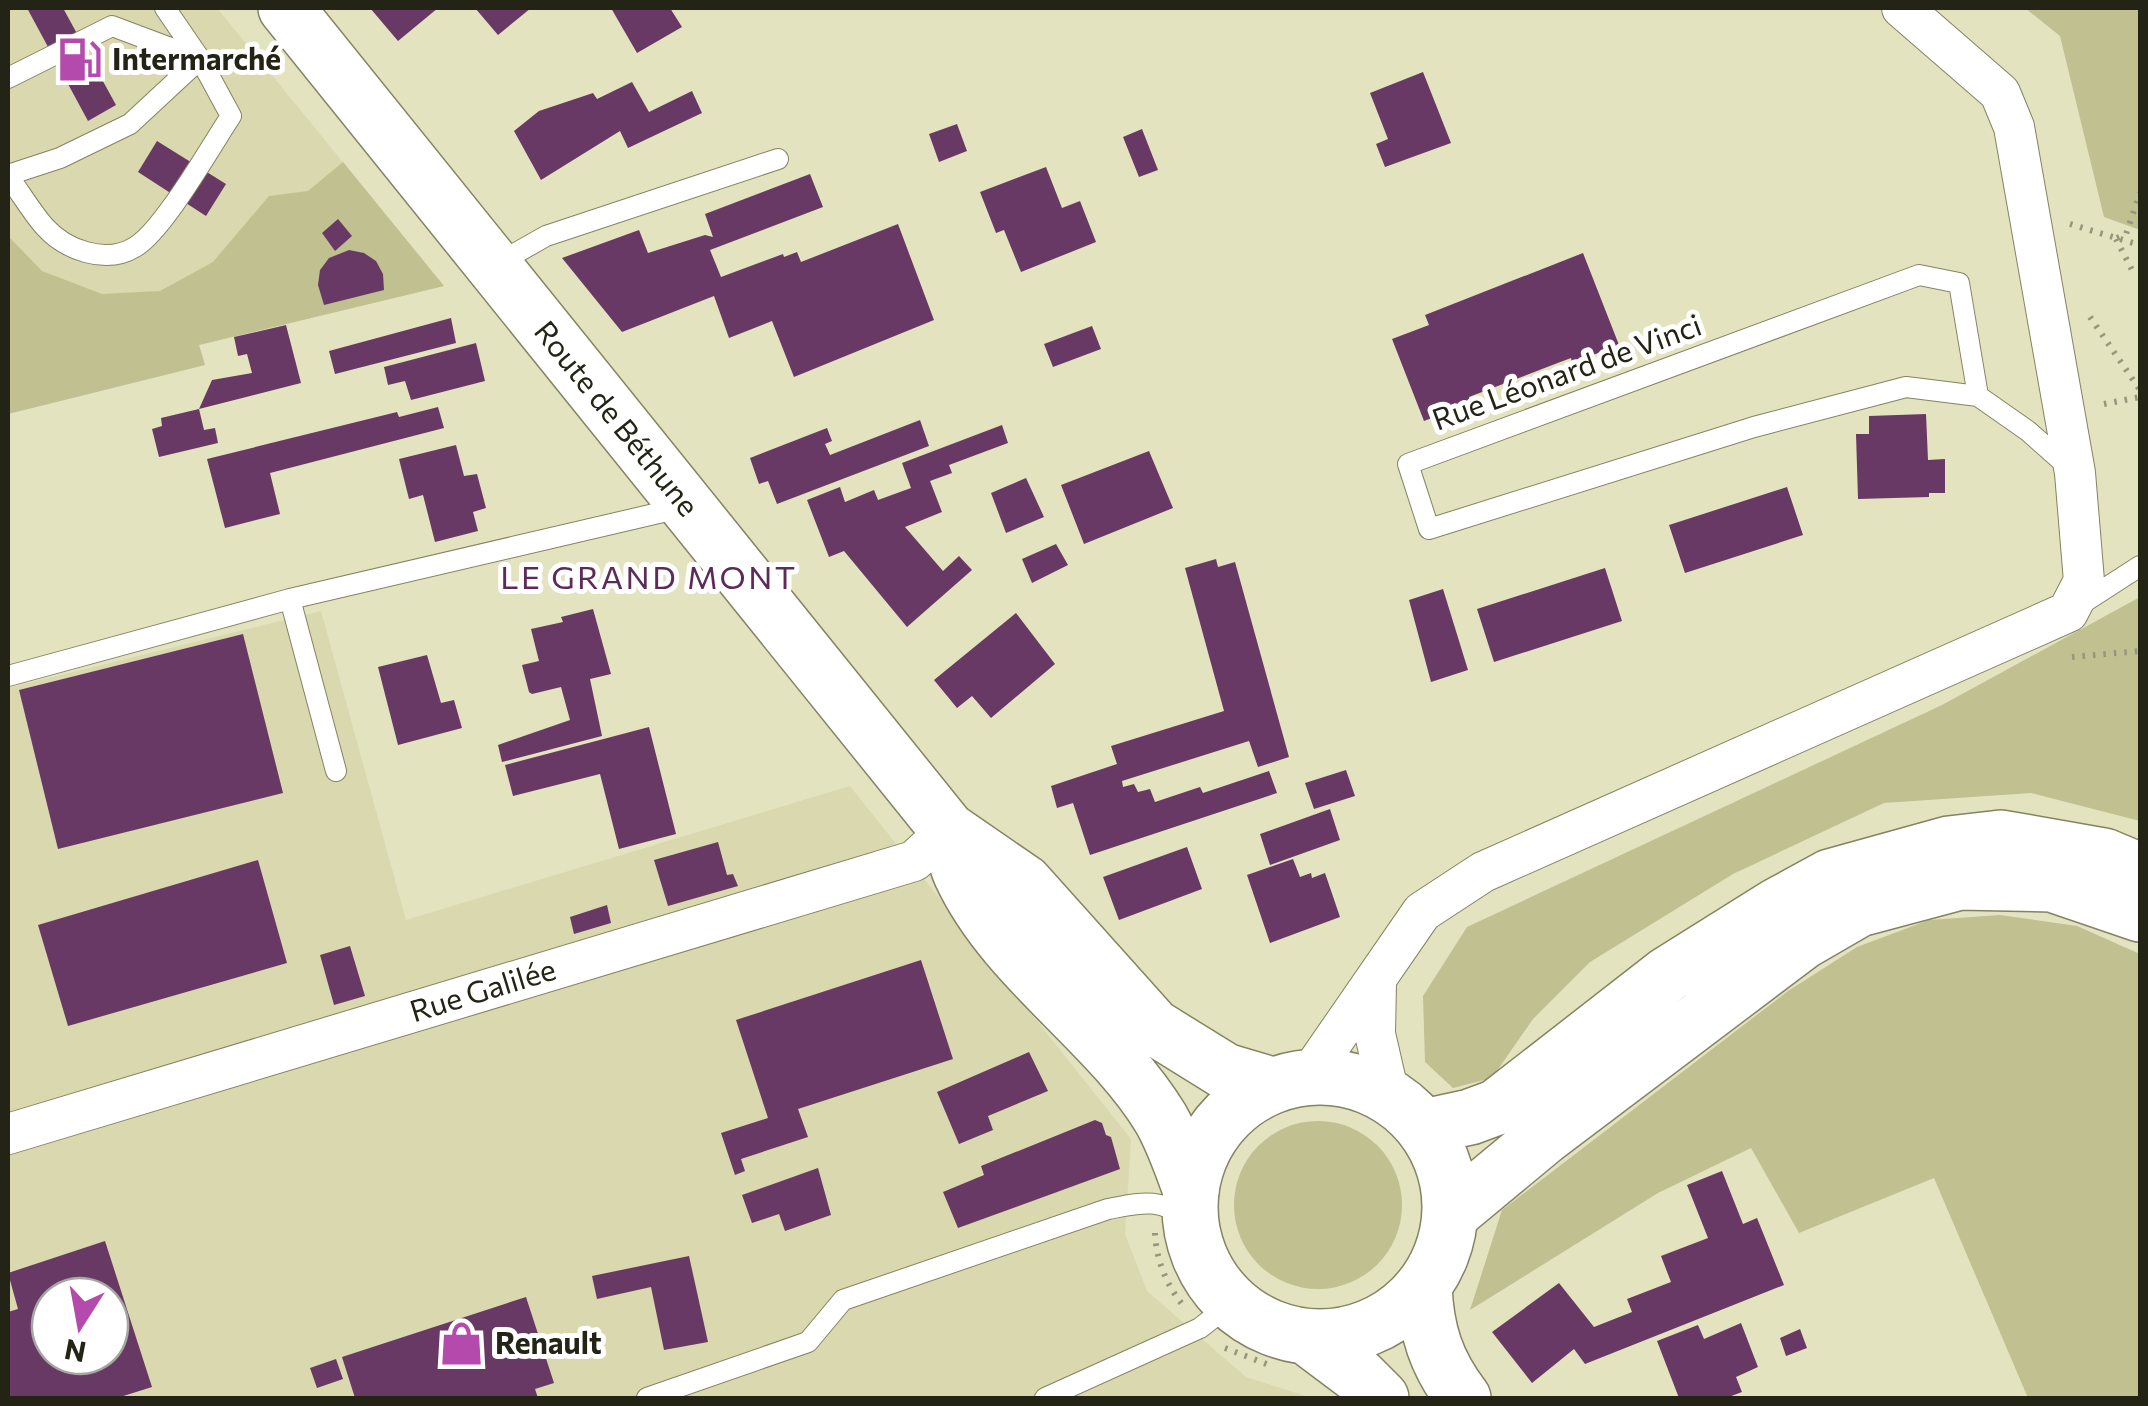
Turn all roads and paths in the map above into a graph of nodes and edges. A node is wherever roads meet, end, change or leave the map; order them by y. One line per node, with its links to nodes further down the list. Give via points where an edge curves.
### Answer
1 (165, 8): 4 (lane)
2 (286, 8): 12 (main road, Route de Béthune)
3 (1902, 8): 19 (street, via 2000,94 2014,127)
4 (200, 59): 5 (lane, via 112,26); 7 (lane, via 130,124); 7 (lane, via 231,116 165,216 135,248 78,252 45,228)
5 (8, 78)
6 (778, 159): 12 (lane, via 546,236)
7 (8, 175)
8 (2140, 193): 10 (path, via 2126,234)
9 (2070, 224): 10 (path)
10 (2116, 238): 11 (path); 13 (path)
11 (2140, 244)
12 (494, 266): 20 (main road, Route de Béthune)
13 (2132, 270)
14 (2082, 305): 15 (path)
15 (2140, 390)
16 (1978, 396): 16 (lane, Rue Léonard de Vinci, via 1959,283 1920,275 1408,464 1429,530 1906,387); 19 (lane, Rue Léonard de Vinci)
17 (2140, 398): 18 (path)
18 (2098, 405)
19 (2075, 473): 23 (street, via 2084,581)
20 (687, 506): 22 (lane); 26 (main road, Route de Béthune)
21 (2140, 566): 23 (lane)
22 (290, 599): 24 (lane); 25 (lane)
23 (2068, 612): 29 (street, via 1483,872 1422,912)
24 (8, 676)
25 (336, 771)
26 (948, 830): 30 (main road, Route de Béthune, via 1025,883 1154,1027 1225,1071); 32 (street, Rue Galilée, via 914,862); 33 (main road, Route de Béthune, via 961,874 997,930 1160,1118)
27 (2140, 871): 31 (main road, via 2104,856 2001,838 1949,844 1830,877 1668,974 1498,1107)
28 (2140, 914): 34 (main road, via 2052,884 1960,882 1860,909 1802,942)
29 (1376, 982): 30 (street); 31 (street, via 1375,1034)
30 (1290, 1081): 31 (main road, Route de Béthune, via 1345,1078); 33 (main road, via 1248,1098 1226,1116 1203,1151)
31 (1407, 1111): 34 (main road, Route de Béthune, via 1446,1169)
32 (8, 1134)
33 (1190, 1205): 36 (main road, Route de Béthune, via 1197,1250); 38 (lane, via 1108,1208 843,1300 808,1342)
34 (1451, 1214): 35 (main road, Route de Béthune, via 1443,1253)
35 (1424, 1286): 37 (main road, Route de Béthune, via 1372,1327); 41 (main road, via 1432,1347)
36 (1232, 1303): 37 (main road, Route de Béthune, via 1267,1325); 39 (lane, via 1200,1328)
37 (1306, 1337): 40 (main road, Route de Béthune)
38 (648, 1398)
39 (1046, 1398)
40 (1381, 1398)
41 (1462, 1398)

